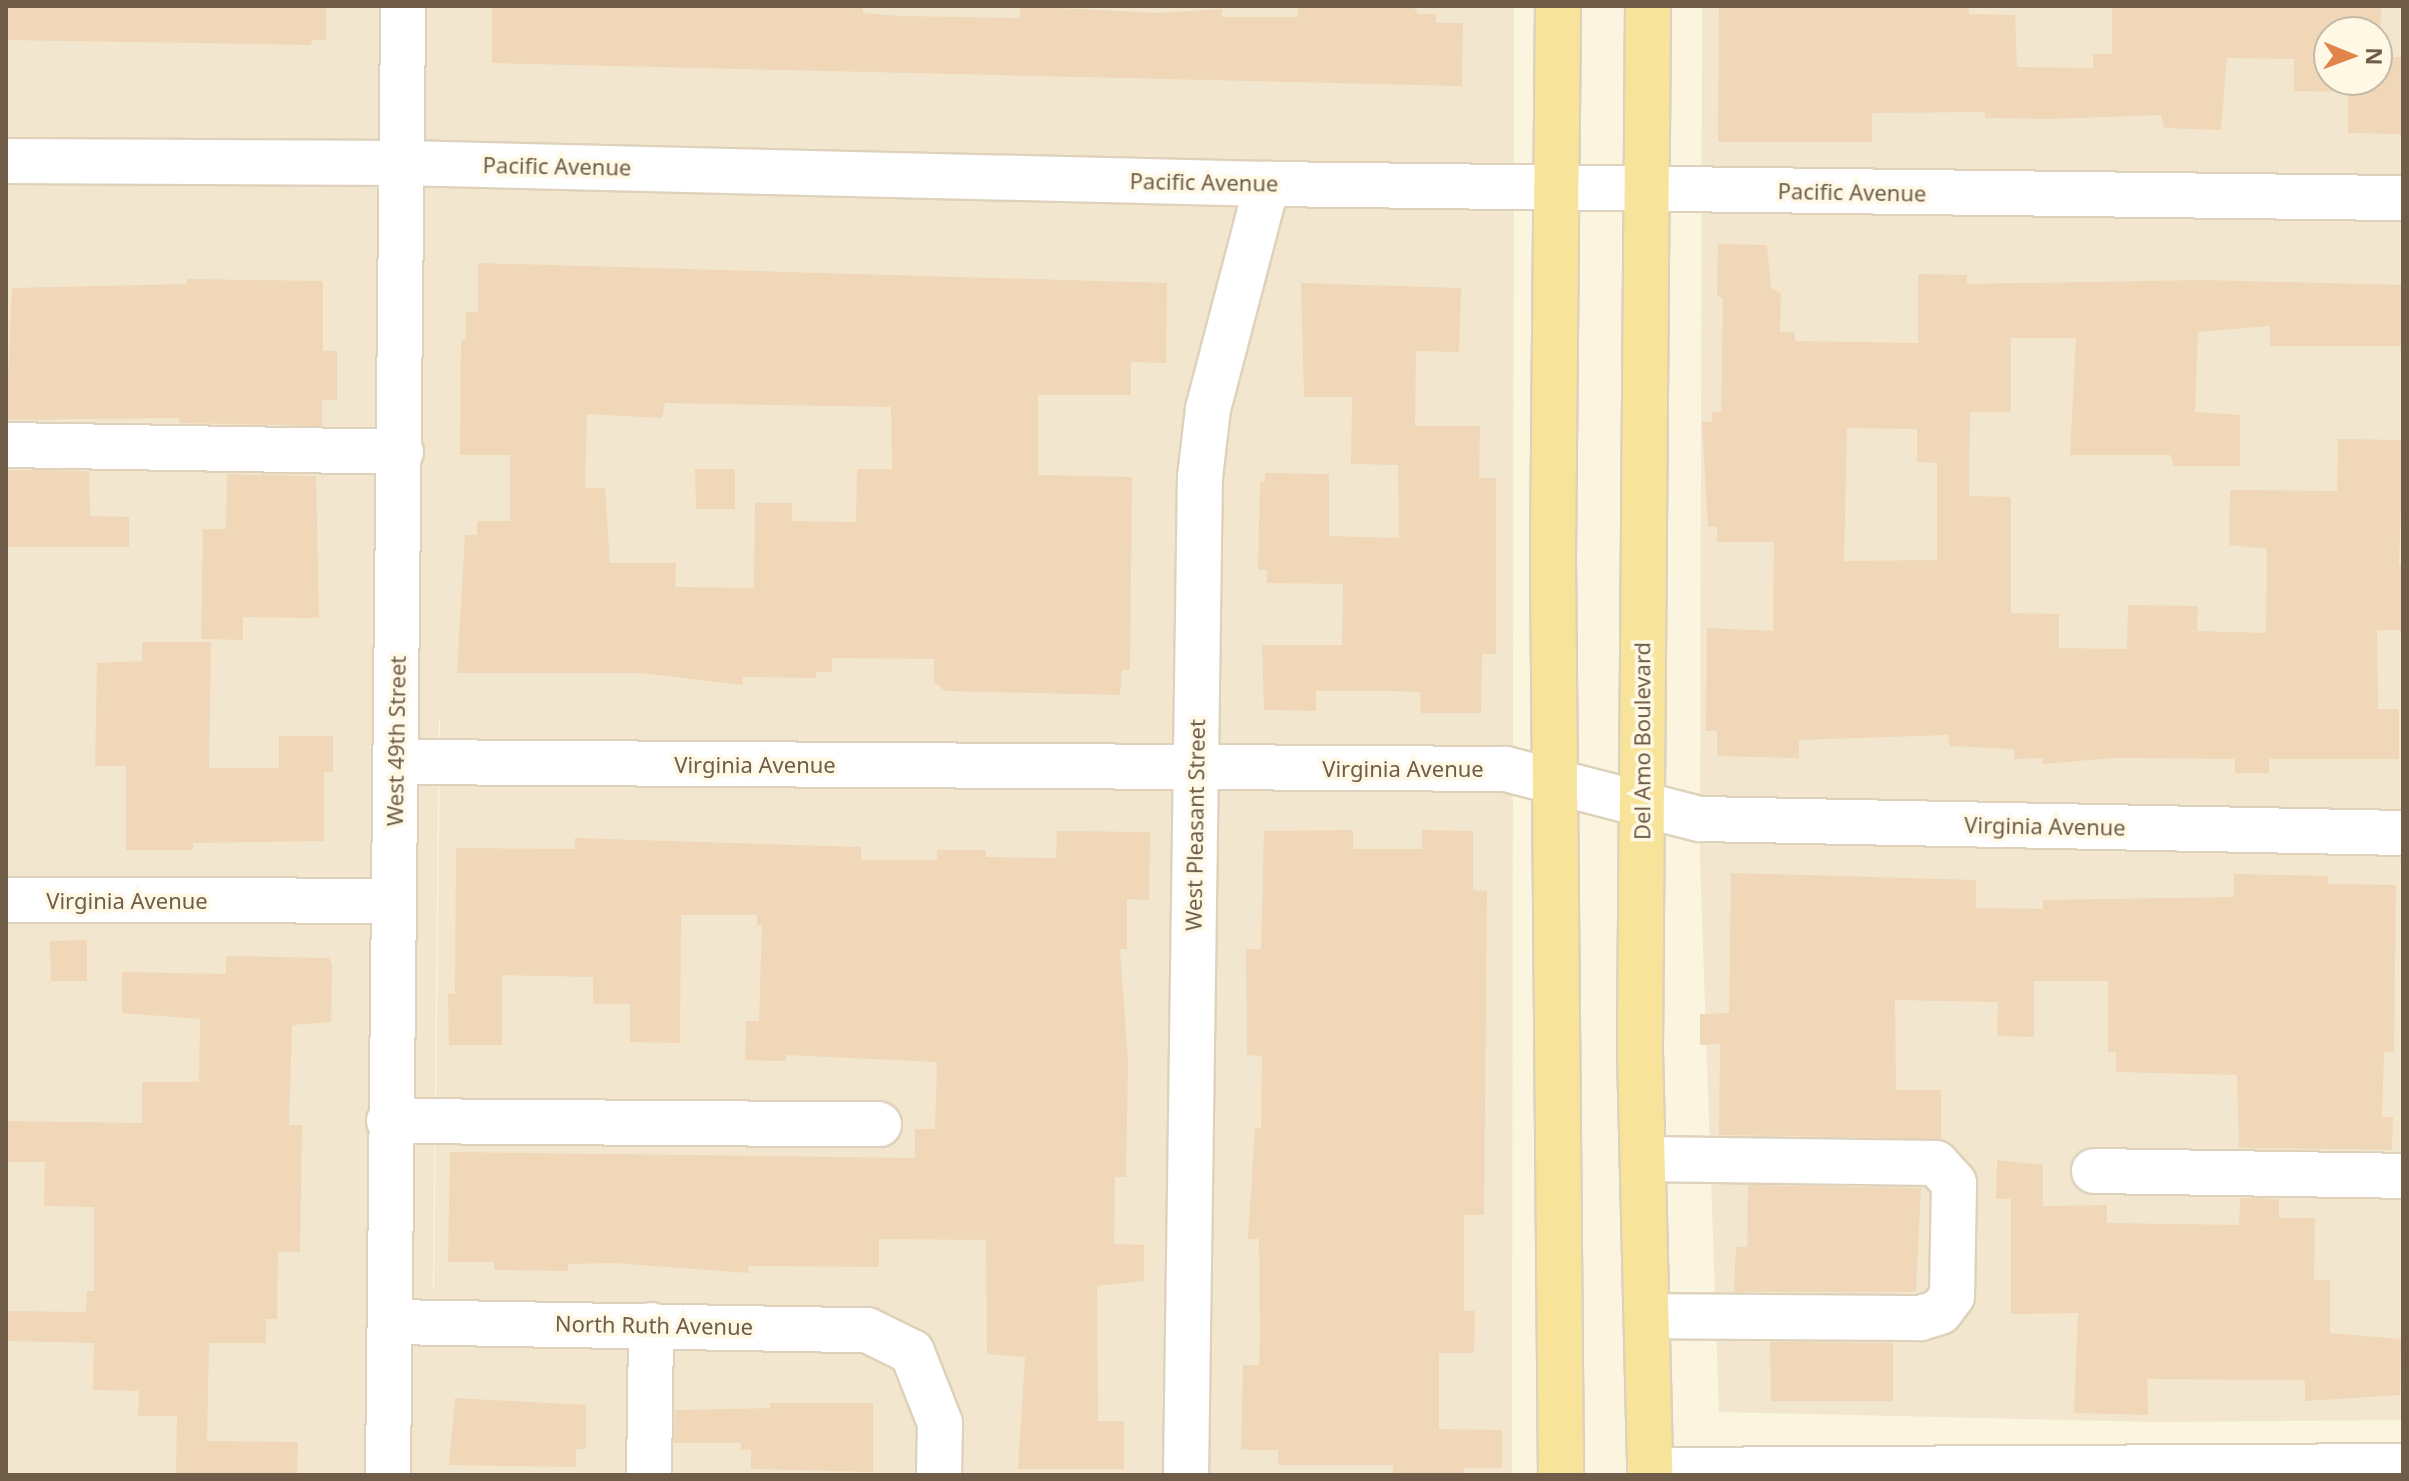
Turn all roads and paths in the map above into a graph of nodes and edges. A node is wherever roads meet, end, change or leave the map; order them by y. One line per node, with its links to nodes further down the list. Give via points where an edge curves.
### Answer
1 (403, 6): 5 (street, West 49th Street)
2 (1558, 6): 7 (main road)
3 (1648, 6): 8 (main road, Del Amo Boulevard)
4 (6, 161): 5 (street, Pacific Avenue)
5 (402, 163): 6 (street, Pacific Avenue); 11 (street, West 49th Street)
6 (1267, 184): 7 (street, Pacific Avenue); 13 (street, West Pleasant Street, via 1208,409 1200,477)
7 (1555, 188): 8 (street, Pacific Avenue); 14 (main road)
8 (1646, 190): 9 (street, Pacific Avenue); 15 (main road, Del Amo Boulevard)
9 (2403, 198)
10 (6, 445): 11 (street)
11 (401, 452): 12 (street, West 49th Street)
12 (397, 762): 13 (street, Virginia Avenue); 18 (street, West 49th Street)
13 (1196, 768): 14 (street, Virginia Avenue, via 1506,769); 32 (street, West Pleasant Street)
14 (1554, 779): 15 (street, Virginia Avenue); 33 (main road)
15 (1641, 805): 16 (street, Virginia Avenue, via 1700,819); 21 (main road, Del Amo Boulevard)
16 (2403, 833)
17 (6, 900): 18 (street, Virginia Avenue)
18 (392, 901): 19 (street, West 49th Street)
19 (389, 1121): 20 (street); 25 (street, West 49th Street)
20 (879, 1124)
21 (1643, 1159): 24 (main road, Del Amo Boulevard); 24 (street, via 1936,1163 1954,1183 1952,1296 1947,1309 1931,1316)
22 (2094, 1171): 23 (street)
23 (2403, 1176)
24 (1648, 1316): 28 (main road, Del Amo Boulevard)
25 (391, 1322): 26 (street, North Ruth Avenue); 29 (street, West 49th Street)
26 (651, 1325): 30 (street); 31 (street, North Ruth Avenue, via 867,1330 912,1352 940,1423)
27 (2403, 1466): 28 (street)
28 (1650, 1472)
29 (388, 1475)
30 (649, 1475)
31 (939, 1475)
32 (1186, 1475)
33 (1561, 1475)

